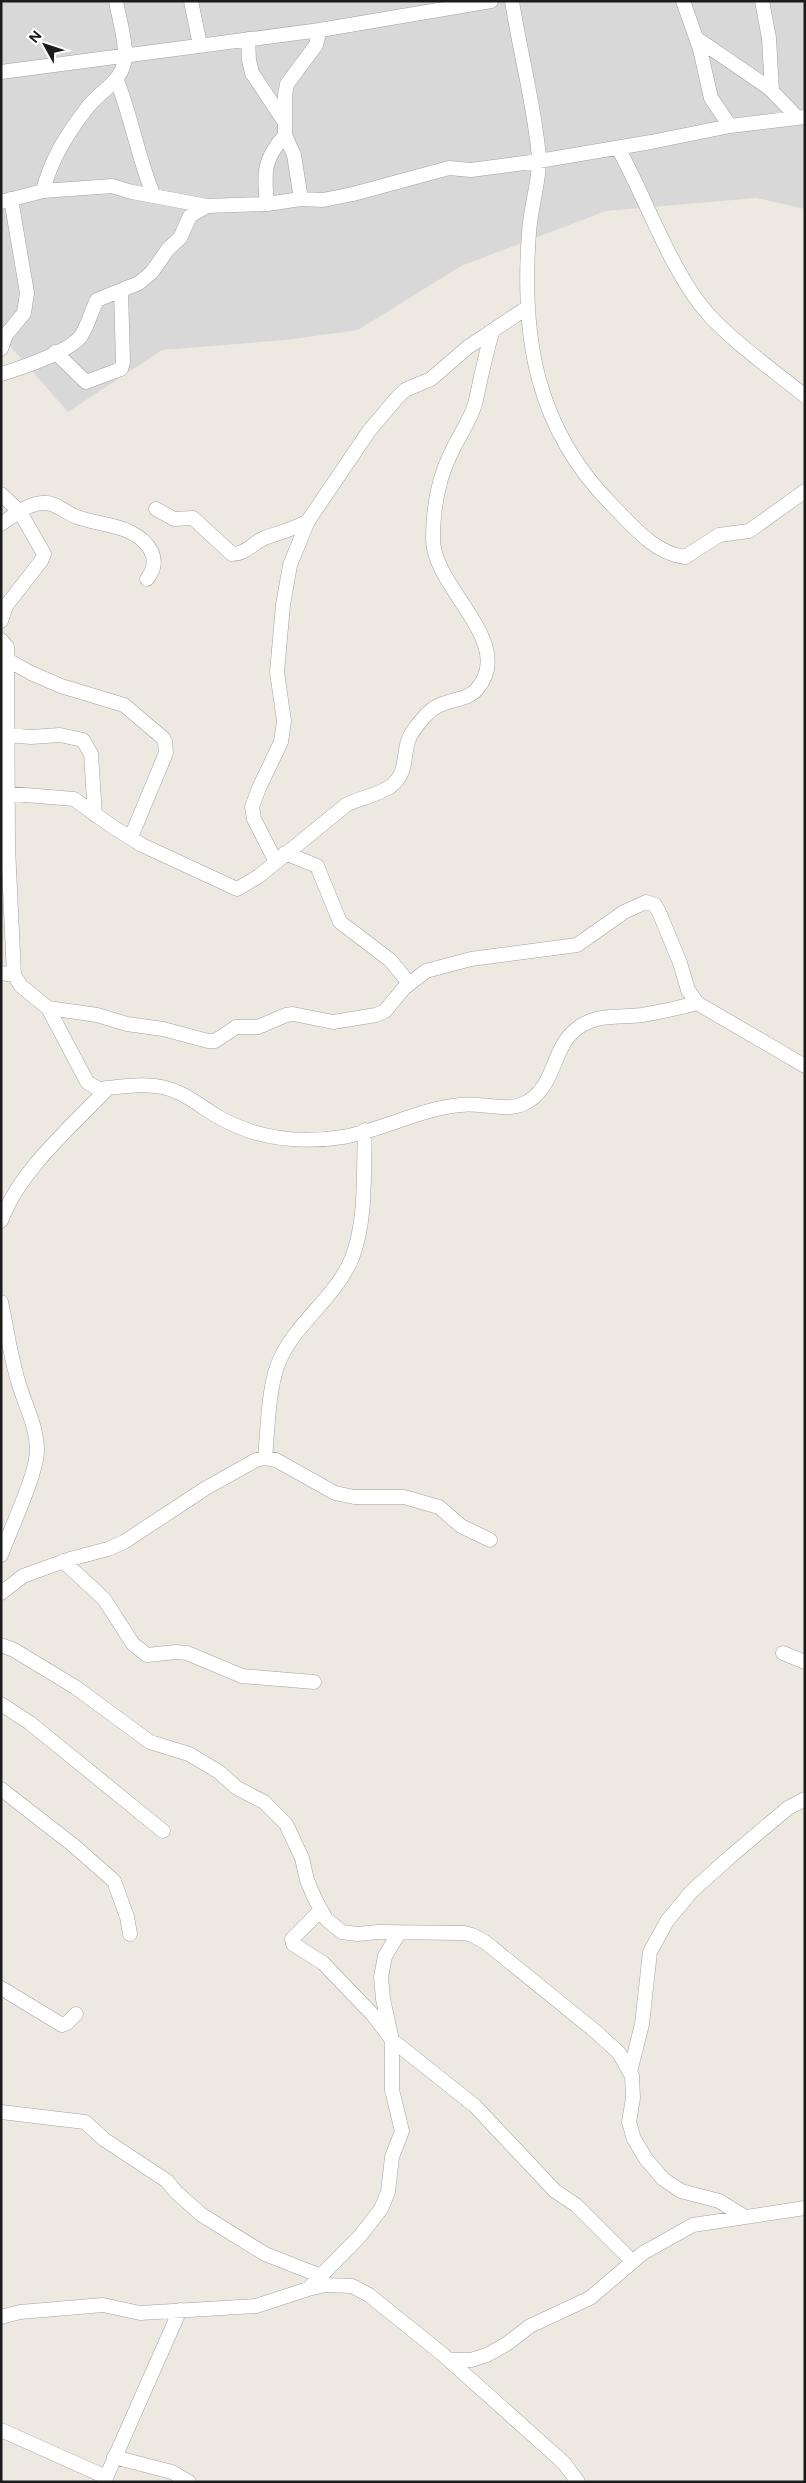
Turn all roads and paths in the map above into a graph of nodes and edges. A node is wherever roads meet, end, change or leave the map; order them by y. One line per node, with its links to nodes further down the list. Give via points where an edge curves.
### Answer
1 (116, 1): 11 (street)
2 (191, 1): 10 (street)
3 (491, 1): 7 (street)
4 (512, 1): 19 (street)
5 (683, 1): 8 (street)
6 (762, 1): 14 (street, via 769,38)
7 (320, 30): 9 (street); 17 (street, via 316,45 286,84)
8 (696, 38): 14 (street); 16 (street, via 711,98 716,110)
9 (248, 39): 10 (street); 17 (street, via 252,73)
10 (200, 45): 11 (street)
11 (125, 55): 12 (street); 13 (street)
12 (1, 72)
13 (117, 81): 20 (street, via 89,105 62,144 53,159); 21 (street)
14 (772, 91): 15 (street)
15 (801, 117): 16 (street)
16 (730, 126): 18 (street)
17 (285, 128): 22 (street, via 294,155); 24 (street, via 264,170)
18 (618, 148): 19 (street); 32 (street, via 671,253 709,314)
19 (539, 161): 22 (street, via 471,170 449,168 340,197); 27 (street, via 529,232)
20 (43, 191): 21 (street, via 112,186); 23 (street)
21 (154, 196): 25 (street)
22 (301, 199): 24 (street)
23 (6, 201): 29 (street, via 27,293 24,312 6,336)
24 (266, 204): 25 (street)
25 (207, 206): 26 (street, via 190,216 180,238 152,272 139,283)
26 (121, 291): 30 (street, via 97,300 80,337); 30 (street, via 122,369 86,382)
27 (528, 307): 28 (street); 33 (street, via 531,347 538,376 564,444 602,495 664,552 685,557 720,534 748,531)
28 (493, 330): 37 (street, via 431,379 405,390 396,399 369,431); 48 (street, via 475,404 451,453 436,495 433,538 434,551 446,580 484,642 488,666 484,679 476,692 437,705 418,724 408,742 403,769 393,784 374,796 346,805)
29 (1, 349)
30 (55, 352): 31 (street, via 28,366)
31 (1, 374)
32 (805, 396)
33 (805, 491)
34 (1, 494): 36 (street)
35 (156, 509): 37 (street, via 174,519 193,518 232,554 244,552 267,537 292,530)
36 (20, 512): 38 (street); 39 (street, via 44,502 76,517 126,530 153,552 155,560); 40 (street, via 44,554 6,606)
37 (308, 521): 48 (street, via 290,565 283,605 277,672 284,721 281,742 258,788 252,808 254,819)
38 (1, 524)
39 (147, 579)
40 (1, 621)
41 (1, 640): 42 (street, via 7,647)
42 (6, 659): 43 (street); 47 (street, via 61,686 119,702 140,716 164,740 166,752)
43 (3, 697): 44 (street)
44 (8, 735): 45 (street); 46 (street, via 31,738 60,735 83,740 91,754)
45 (5, 792): 46 (street, via 74,799); 49 (street)
46 (95, 815): 47 (street)
47 (131, 837): 48 (street, via 232,888 243,887)
48 (281, 858): 51 (street, via 317,866 340,922 380,951)
49 (7, 923): 50 (street)
50 (8, 974): 53 (street)
51 (409, 983): 52 (street, via 426,971 471,959 577,945 624,912 646,902 655,905 659,912 688,990); 53 (street, via 385,1011 376,1015 333,1022 286,1015 258,1027 236,1026 215,1041 208,1042 163,1029)
52 (697, 1003): 54 (street); 56 (street, via 639,1015 602,1016 574,1030 567,1038 549,1080 524,1104 513,1107 460,1104)
53 (48, 1008): 55 (street, via 87,1082 98,1089)
54 (805, 1066)
55 (108, 1088): 56 (street, via 163,1087 183,1095 218,1117 265,1137 287,1140 343,1136); 57 (street, via 30,1171)
56 (365, 1130): 59 (street, via 362,1225 352,1258 342,1280 280,1357)
57 (1, 1221)
58 (1, 1302): 61 (street, via 18,1383 37,1450 35,1466)
59 (265, 1458): 60 (street, via 276,1460 335,1493 354,1497 404,1497 439,1507 461,1526); 62 (street, via 206,1488 124,1542)
60 (490, 1540)
61 (1, 1555)
62 (63, 1561): 63 (street, via 23,1576); 67 (street, via 104,1598 133,1644 147,1655 187,1653 242,1676)
63 (1, 1592)
64 (1, 1645): 72 (street, via 75,1687 150,1742 189,1754 219,1772 237,1788 264,1802 286,1824 294,1839)
65 (783, 1652): 66 (street)
66 (805, 1662)
67 (314, 1682)
68 (1, 1704): 71 (street, via 30,1723)
69 (1, 1789): 74 (street, via 74,1845 114,1881)
70 (805, 1799): 78 (street, via 788,1808 731,1856 666,1920 650,1952 642,2024)
71 (163, 1831)
72 (321, 1910): 73 (street, via 332,1925 347,1934); 77 (street, via 291,1942 330,1971 373,2015)
73 (399, 1933): 77 (street, via 385,1956 381,1978); 78 (street, via 464,1933 477,1937 594,2030 619,2054)
74 (130, 1934)
75 (1, 1988): 76 (street, via 62,2025)
76 (76, 2014)
77 (392, 2040): 82 (street, via 475,2106 554,2191 576,2205); 83 (street, via 392,2090 402,2132 392,2157 388,2192 381,2209 360,2236)
78 (630, 2072): 81 (street, via 633,2098 629,2122 634,2139 646,2159 662,2179 681,2191 712,2198)
79 (1, 2112): 83 (street, via 84,2122 105,2140 167,2180 202,2215 265,2254)
80 (805, 2208): 81 (street)
81 (745, 2217): 82 (street, via 693,2225)
82 (632, 2261): 87 (street, via 590,2298 530,2326 487,2355 471,2360)
83 (321, 2276): 84 (street)
84 (308, 2289): 85 (street, via 261,2305); 87 (street, via 343,2284 360,2289)
85 (180, 2310): 86 (street, via 140,2313 103,2304 51,2308); 89 (street)
86 (1, 2317)
87 (450, 2360): 92 (street, via 564,2463)
88 (1, 2430): 90 (street)
89 (114, 2457): 90 (street); 91 (street, via 172,2472)
90 (105, 2479)
91 (189, 2482)
92 (578, 2482)

